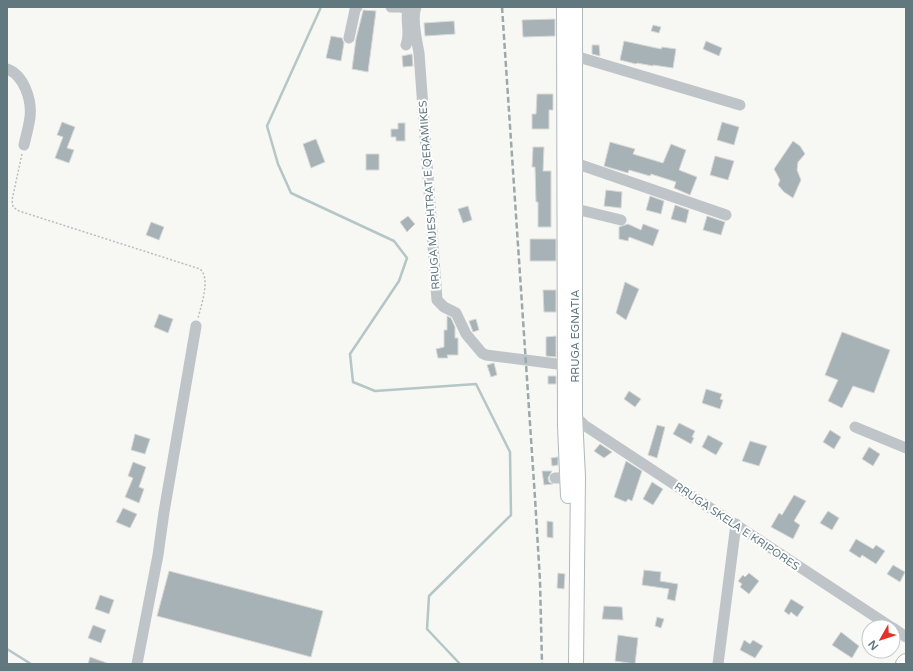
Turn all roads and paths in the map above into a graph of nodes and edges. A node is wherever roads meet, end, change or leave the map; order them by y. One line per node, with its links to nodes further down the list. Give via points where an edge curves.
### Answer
1 (357, 7): 6 (street)
2 (390, 7): 5 (street)
3 (564, 7): 17 (main road, RRUGA EGNATIA)
4 (575, 7): 8 (main road, RRUGA EGNATIA)
5 (413, 9): 7 (street, via 406,15 409,32); 17 (street, RRUGA MJESHTRAT E QERAMIKES, via 437,300 456,313 466,334 482,354)
6 (348, 38)
7 (406, 46)
8 (575, 56): 10 (street); 12 (main road, RRUGA EGNATIA)
9 (7, 69): 11 (street, via 18,76 29,100 30,117)
10 (740, 105)
11 (24, 145): 16 (path, via 11,202 13,207 200,269 205,274 206,282)
12 (575, 163): 13 (main road, RRUGA EGNATIA); 14 (street)
13 (576, 209): 15 (street); 18 (main road, RRUGA EGNATIA)
14 (726, 214)
15 (621, 220)
16 (196, 326): 25 (street, via 158,555)
17 (565, 365): 18 (main road, RRUGA EGNATIA)
18 (573, 422): 21 (street, RRUGA SKELA E KRIPORES); 26 (main road, RRUGA EGNATIA, via 561,478); 27 (main road, RRUGA EGNATIA, via 578,477)
19 (856, 428): 20 (street)
20 (906, 448)
21 (736, 524): 22 (street, RRUGA SKELA E KRIPORES); 28 (street)
22 (850, 599): 23 (street, via 847,601 849,604); 24 (street, RRUGA SKELA E KRIPORES)
23 (875, 619)
24 (879, 619)
25 (136, 664)
26 (566, 664)
27 (576, 664)
28 (718, 664)

